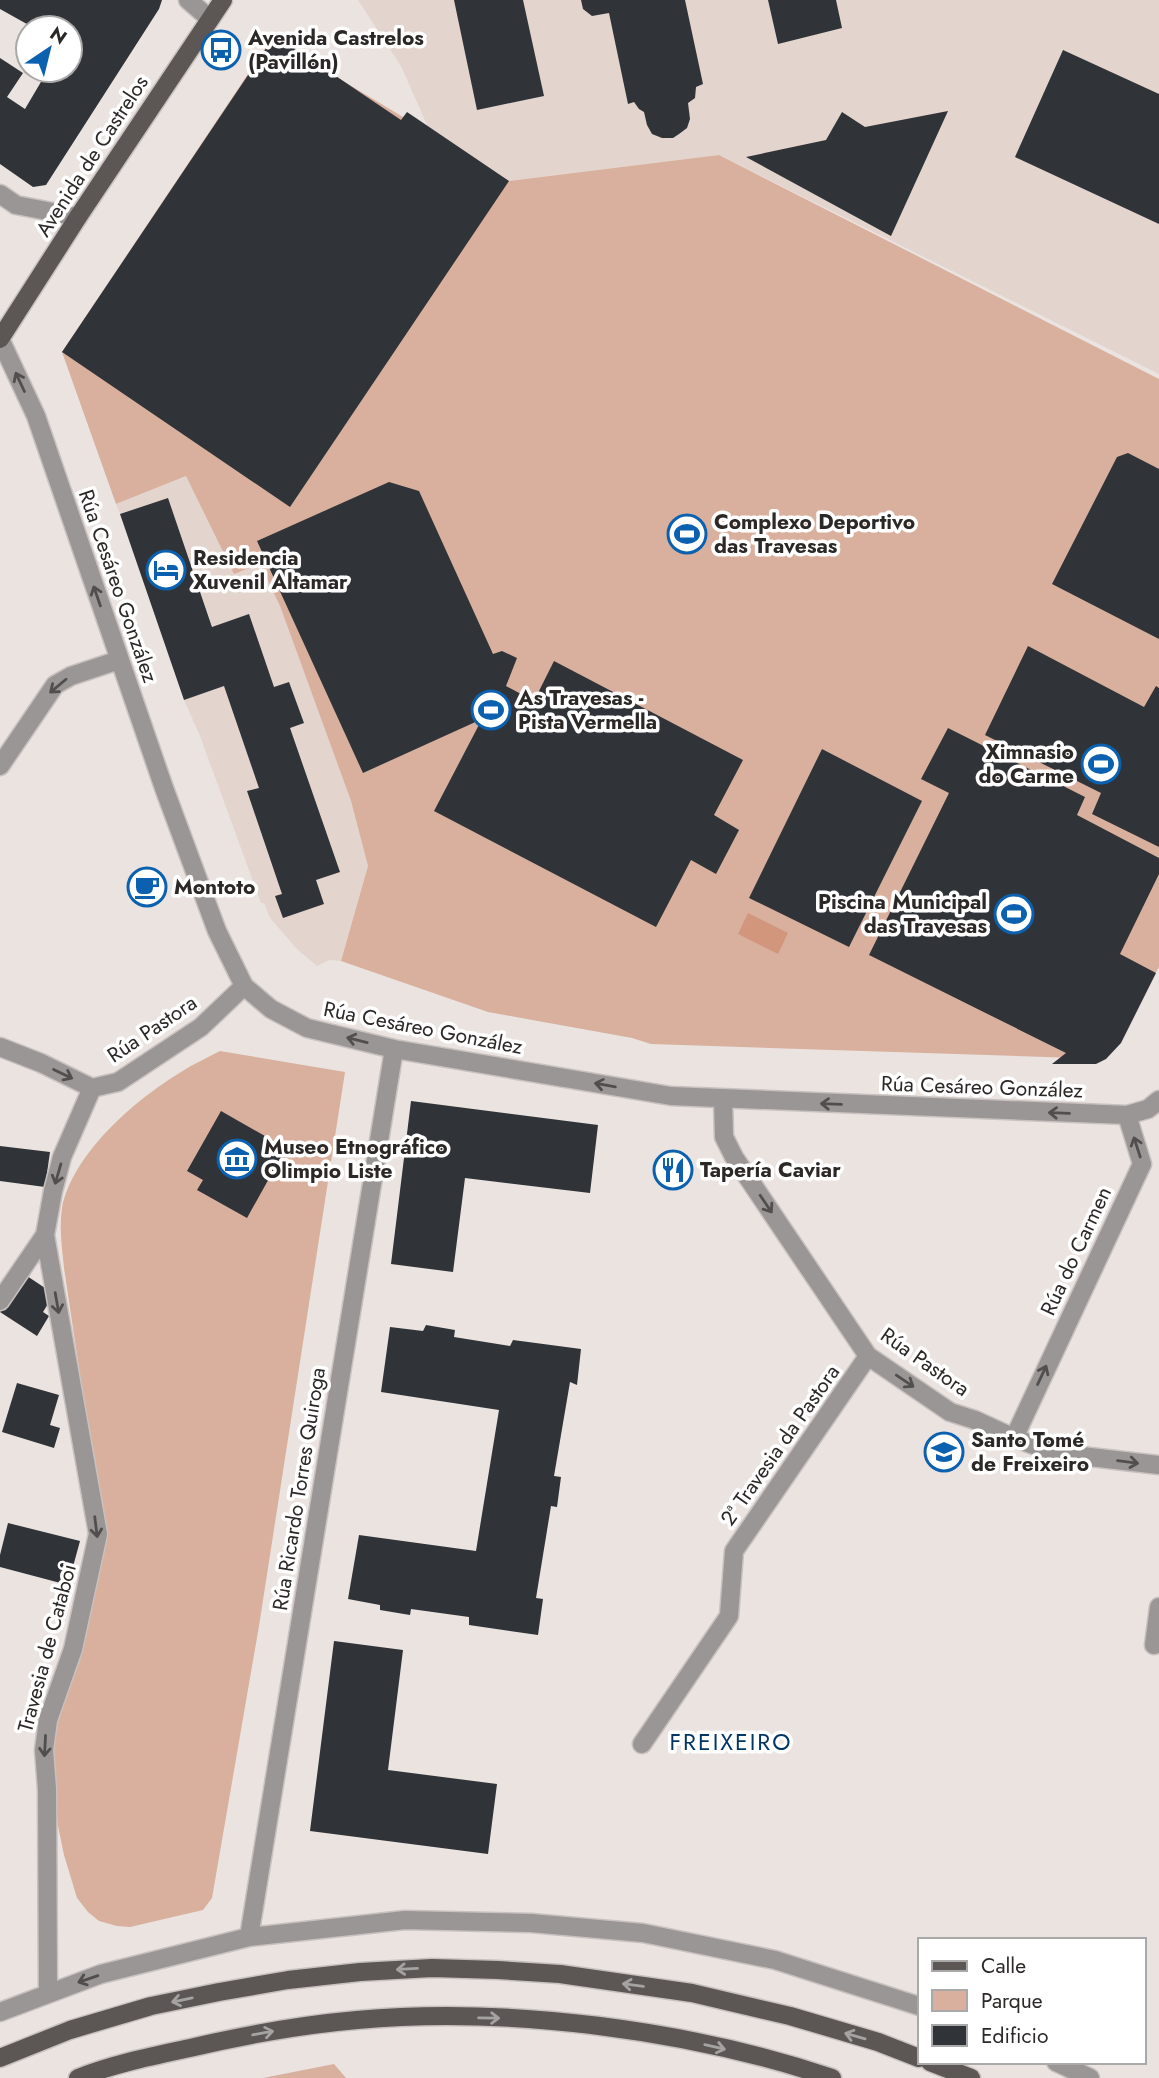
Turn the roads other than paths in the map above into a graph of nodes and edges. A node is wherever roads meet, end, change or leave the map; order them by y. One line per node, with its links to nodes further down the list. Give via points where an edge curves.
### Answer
1 (188, 0): 3 (street)
2 (223, 0): 3 (main road, Avenida de Castrelos)
3 (210, 19): 5 (main road, Avenida de Castrelos)
4 (0, 194): 5 (street, via 16,205)
5 (78, 217): 6 (main road, Avenida de Castrelos)
6 (0, 339): 7 (street, Rúa Cesáreo González, one-way to 6, via 36,416)
7 (120, 660): 8 (street, one-way to 8, via 55,685); 9 (street, Rúa Cesáreo González, via 216,931)
8 (0, 766)
9 (244, 986): 11 (street, Rúa Cesáreo González, one-way to 9, via 307,1028 271,1009); 12 (street, Rúa Pastora, via 201,1027 118,1082)
10 (0, 1047): 12 (street, one-way to 12)
11 (394, 1049): 13 (street, Rúa Cesáreo González, one-way to 11, via 671,1096); 24 (street, Rúa Ricardo Torres Quiroga)
12 (92, 1088): 16 (street, one-way to 16, via 62,1157)
13 (723, 1099): 15 (street, Rúa Cesáreo González, one-way to 13); 18 (street, Rúa Pastora, one-way to 18, via 724,1136 734,1157)
14 (1159, 1100): 15 (street)
15 (1127, 1115): 19 (street, Rúa do Carmen, one-way to 15, via 1142,1164)
16 (45, 1235): 17 (street); 25 (street, Travesia de Cataboi, one-way to 25, via 98,1534 73,1649 48,1720 44,1751)
17 (0, 1301)
18 (868, 1356): 19 (street, Rúa Pastora, one-way to 19, via 950,1412); 23 (street, 2ª Travesia da Pastora, via 734,1551 729,1616)
19 (1014, 1438): 20 (street, Rúa Pastora, one-way to 20, via 1056,1453)
20 (1159, 1465)
21 (1159, 1607): 22 (street)
22 (1154, 1645)
23 (642, 1744)
24 (249, 1937): 25 (street, one-way to 25, via 101,1974); 26 (street, via 405,1920 531,1923 643,1933 775,1960)
25 (48, 1993): 27 (street)
26 (918, 2006)
27 (0, 2012)
28 (0, 2058): 29 (main road, one-way to 28, via 878,2042 692,1993 560,1974 432,1968 288,1980 151,2006 70,2030)
29 (918, 2058)
30 (935, 2064): 34 (main road)
31 (1060, 2064): 35 (street)
32 (78, 2078): 33 (main road, one-way to 33, via 161,2054 276,2031 358,2020 434,2017 499,2018 619,2030 692,2042)
33 (832, 2078)
34 (971, 2078)
35 (1090, 2078)

